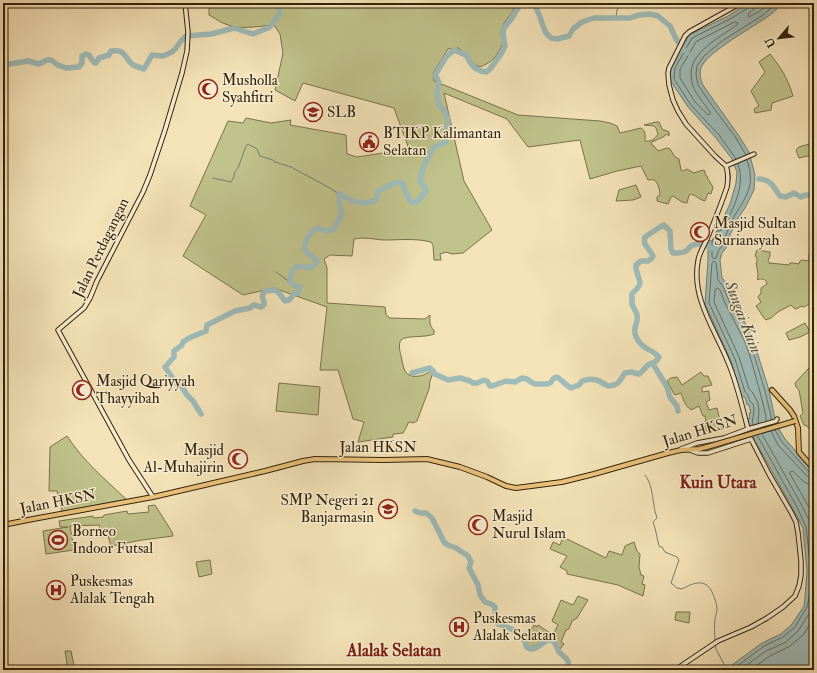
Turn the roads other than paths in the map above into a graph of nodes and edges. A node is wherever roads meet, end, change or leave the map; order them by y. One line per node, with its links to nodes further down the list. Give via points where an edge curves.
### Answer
1 (185, 3): 12 (street, Jalan Perdagangan, via 187,51 159,150 142,192 90,298 84,308 58,330)
2 (741, 3): 4 (street, via 689,32 671,62 668,73 673,100 686,124)
3 (752, 154): 4 (street)
4 (727, 166): 8 (street, via 727,187 701,250 697,285 710,324 728,362)
5 (772, 390): 7 (main road, via 790,410)
6 (776, 420): 8 (street, Jalan HKSN)
7 (795, 420): 10 (main road, bridge, via 707,447); 11 (main road, via 799,452)
8 (748, 429): 9 (street, Jalan HKSN)
9 (681, 450): 10 (main road); 12 (main road, Jalan HKSN, via 568,481 516,488 460,467 427,459 315,459)
10 (688, 450): 14 (street, via 708,453 751,439 796,522 801,561 800,580 796,594 783,607 751,627 718,641)
11 (814, 469)
12 (153, 497): 13 (main road, Jalan HKSN)
13 (3, 525)
14 (675, 670)

